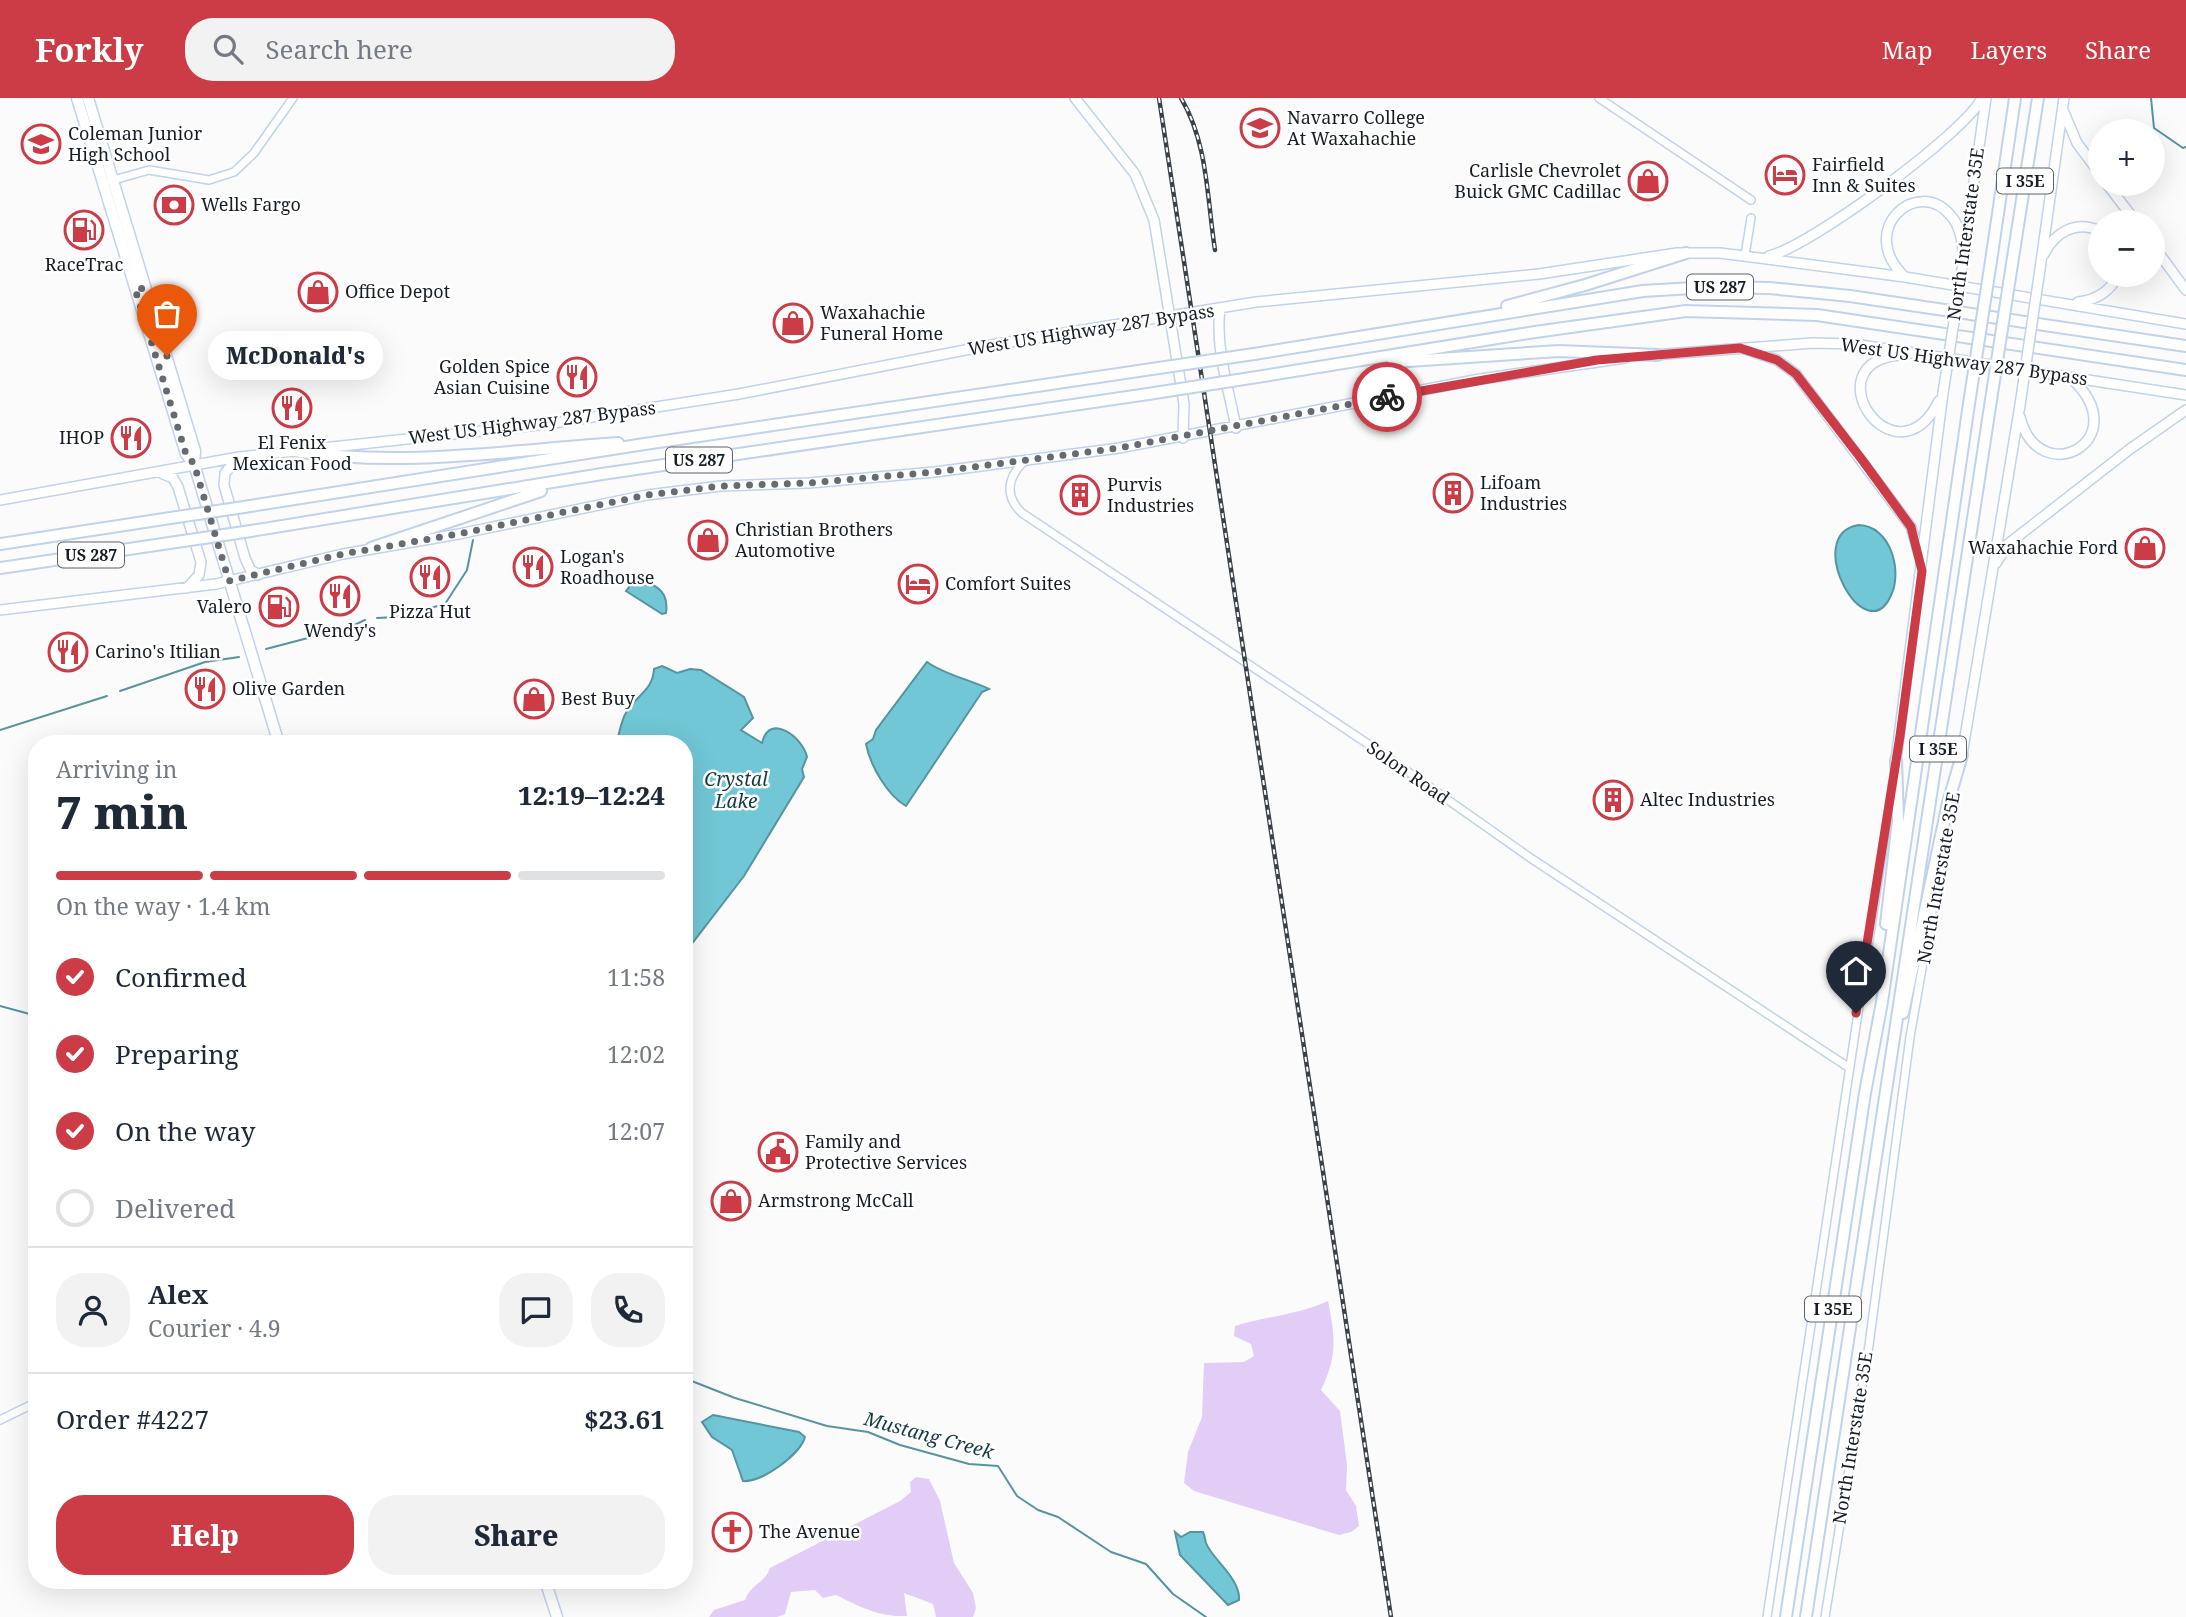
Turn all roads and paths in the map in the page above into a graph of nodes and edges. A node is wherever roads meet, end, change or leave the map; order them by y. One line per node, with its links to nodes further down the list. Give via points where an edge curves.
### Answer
1 (77, 98): 11 (main road)
2 (88, 98): 11 (main road)
3 (292, 98): 11 (street, via 254,153 234,172 209,180 154,170)
4 (1075, 98): 30 (main road, via 1144,191 1160,238)
5 (1598, 98): 13 (street)
6 (1984, 98): 19 (main road, via 1961,126 1804,242); 20 (main road, North Interstate 35E)
7 (2015, 98): 66 (highway, I 35E, bridge)
8 (2038, 98): 68 (highway, I 35E, bridge)
9 (2063, 103): 10 (main road, via 2077,143); 22 (main road, North Interstate 35E)
10 (2088, 158)
11 (108, 182): 25 (main road); 26 (main road)
12 (2116, 196): 14 (main road)
13 (1751, 201)
14 (2127, 210)
15 (1751, 218): 18 (street)
16 (2088, 229): 22 (main road, via 2075,227 2060,234 2050,243)
17 (1686, 253): 18 (main road, West US Highway 287 Bypass); 29 (main road, West US Highway 287 Bypass); 32 (highway, via 1554,294)
18 (1745, 255): 19 (main road, West US Highway 287 Bypass)
19 (1761, 257): 23 (main road, West US Highway 287 Bypass)
20 (1964, 257): 23 (main road, via 1951,216 1935,204 1913,204 1892,217 1885,235 1888,255); 40 (main road, North Interstate 35E, bridge)
21 (2165, 262): 27 (main road)
22 (2040, 265): 42 (main road, North Interstate 35E, bridge)
23 (1905, 277): 28 (main road, West US Highway 287 Bypass)
24 (2111, 287): 28 (main road, via 2098,297)
25 (146, 288): 26 (main road); 50 (main road, via 195,451)
26 (135, 289): 50 (main road, via 186,454)
27 (2186, 290)
28 (2066, 302): 31 (main road, West US Highway 287 Bypass)
29 (1220, 309): 30 (main road, West US Highway 287 Bypass); 44 (main road, via 1224,370)
30 (1172, 316): 45 (main road, via 1184,404); 47 (main road, West US Highway 287 Bypass, via 628,412)
31 (2186, 324)
32 (1414, 328): 33 (highway, US 287, via 1643,291 1769,288); 46 (highway, US 287, bridge)
33 (2186, 346)
34 (1740, 348): 35 (main road, West US Highway 287 Bypass, via 1838,343); 36 (main road, West US Highway 287 Bypass); 57 (main road, via 1777,360 1807,388 1911,527)
35 (1915, 354): 39 (main road, West US Highway 287 Bypass); 40 (main road, via 1885,358 1868,368 1860,398 1870,418 1891,431 1909,429 1933,411)
36 (1657, 355): 37 (highway, via 1559,351); 44 (main road, West US Highway 287 Bypass, via 1480,379)
37 (1359, 361): 38 (highway, US 287, via 1651,314 1706,311 1817,315); 52 (highway, US 287, bridge)
38 (2186, 370)
39 (2070, 377): 41 (main road, West US Highway 287 Bypass); 42 (main road, via 2086,393 2095,414 2092,433 2084,444 2062,455 2042,452 2028,437)
40 (1943, 393): 57 (main road, North Interstate 35E)
41 (2186, 395)
42 (2020, 409): 58 (main road, North Interstate 35E)
43 (2186, 410): 58 (main road, via 2008,544)
44 (1236, 428): 45 (main road, West US Highway 287 Bypass)
45 (1183, 438): 49 (main road, West US Highway 287 Bypass)
46 (638, 445): 47 (highway, via 628,442 407,457); 54 (highway, US 287, bridge)
47 (295, 451): 48 (main road, West US Highway 287 Bypass)
48 (239, 457): 50 (main road, West US Highway 287 Bypass); 59 (main road, via 225,473 224,485 245,558)
49 (1027, 459): 55 (main road, West US Highway 287 Bypass, via 809,483 695,488); 67 (street, Solon Road, via 1014,472 1009,488 1011,501 1022,513)
50 (194, 464): 51 (main road, West US Highway 287 Bypass); 60 (main road)
51 (158, 473): 53 (main road, West US Highway 287 Bypass); 61 (main road, via 176,482 201,562 199,575)
52 (613, 473): 55 (highway, via 529,493); 56 (highway, US 287, bridge)
53 (0, 500)
54 (0, 544)
55 (371, 548): 59 (main road, West US Highway 287 Bypass)
56 (0, 568)
57 (1922, 571): 65 (main road, North Interstate 35E)
58 (1992, 574): 64 (main road, North Interstate 35E)
59 (258, 575): 60 (main road, West US Highway 287 Bypass)
60 (229, 581): 61 (main road, West US Highway 287 Bypass); 63 (main road)
61 (187, 589): 62 (main road, West US Highway 287 Bypass)
62 (0, 610)
63 (276, 735)
64 (1962, 754): 68 (highway); 76 (street, North Interstate 35E, via 1910,1037 1869,1345)
65 (1896, 760): 66 (highway, via 1896,844 1878,983); 67 (street, North Interstate 35E)
66 (1882, 1002): 74 (highway, I 35E)
67 (1848, 1067): 73 (street, North Interstate 35E)
68 (1884, 1098): 75 (highway, I 35E)
69 (28, 1406): 70 (street)
70 (0, 1420)
71 (548, 1589): 72 (main road)
72 (557, 1617)
73 (1767, 1617)
74 (1786, 1617)
75 (1806, 1617)
76 (1825, 1617)

